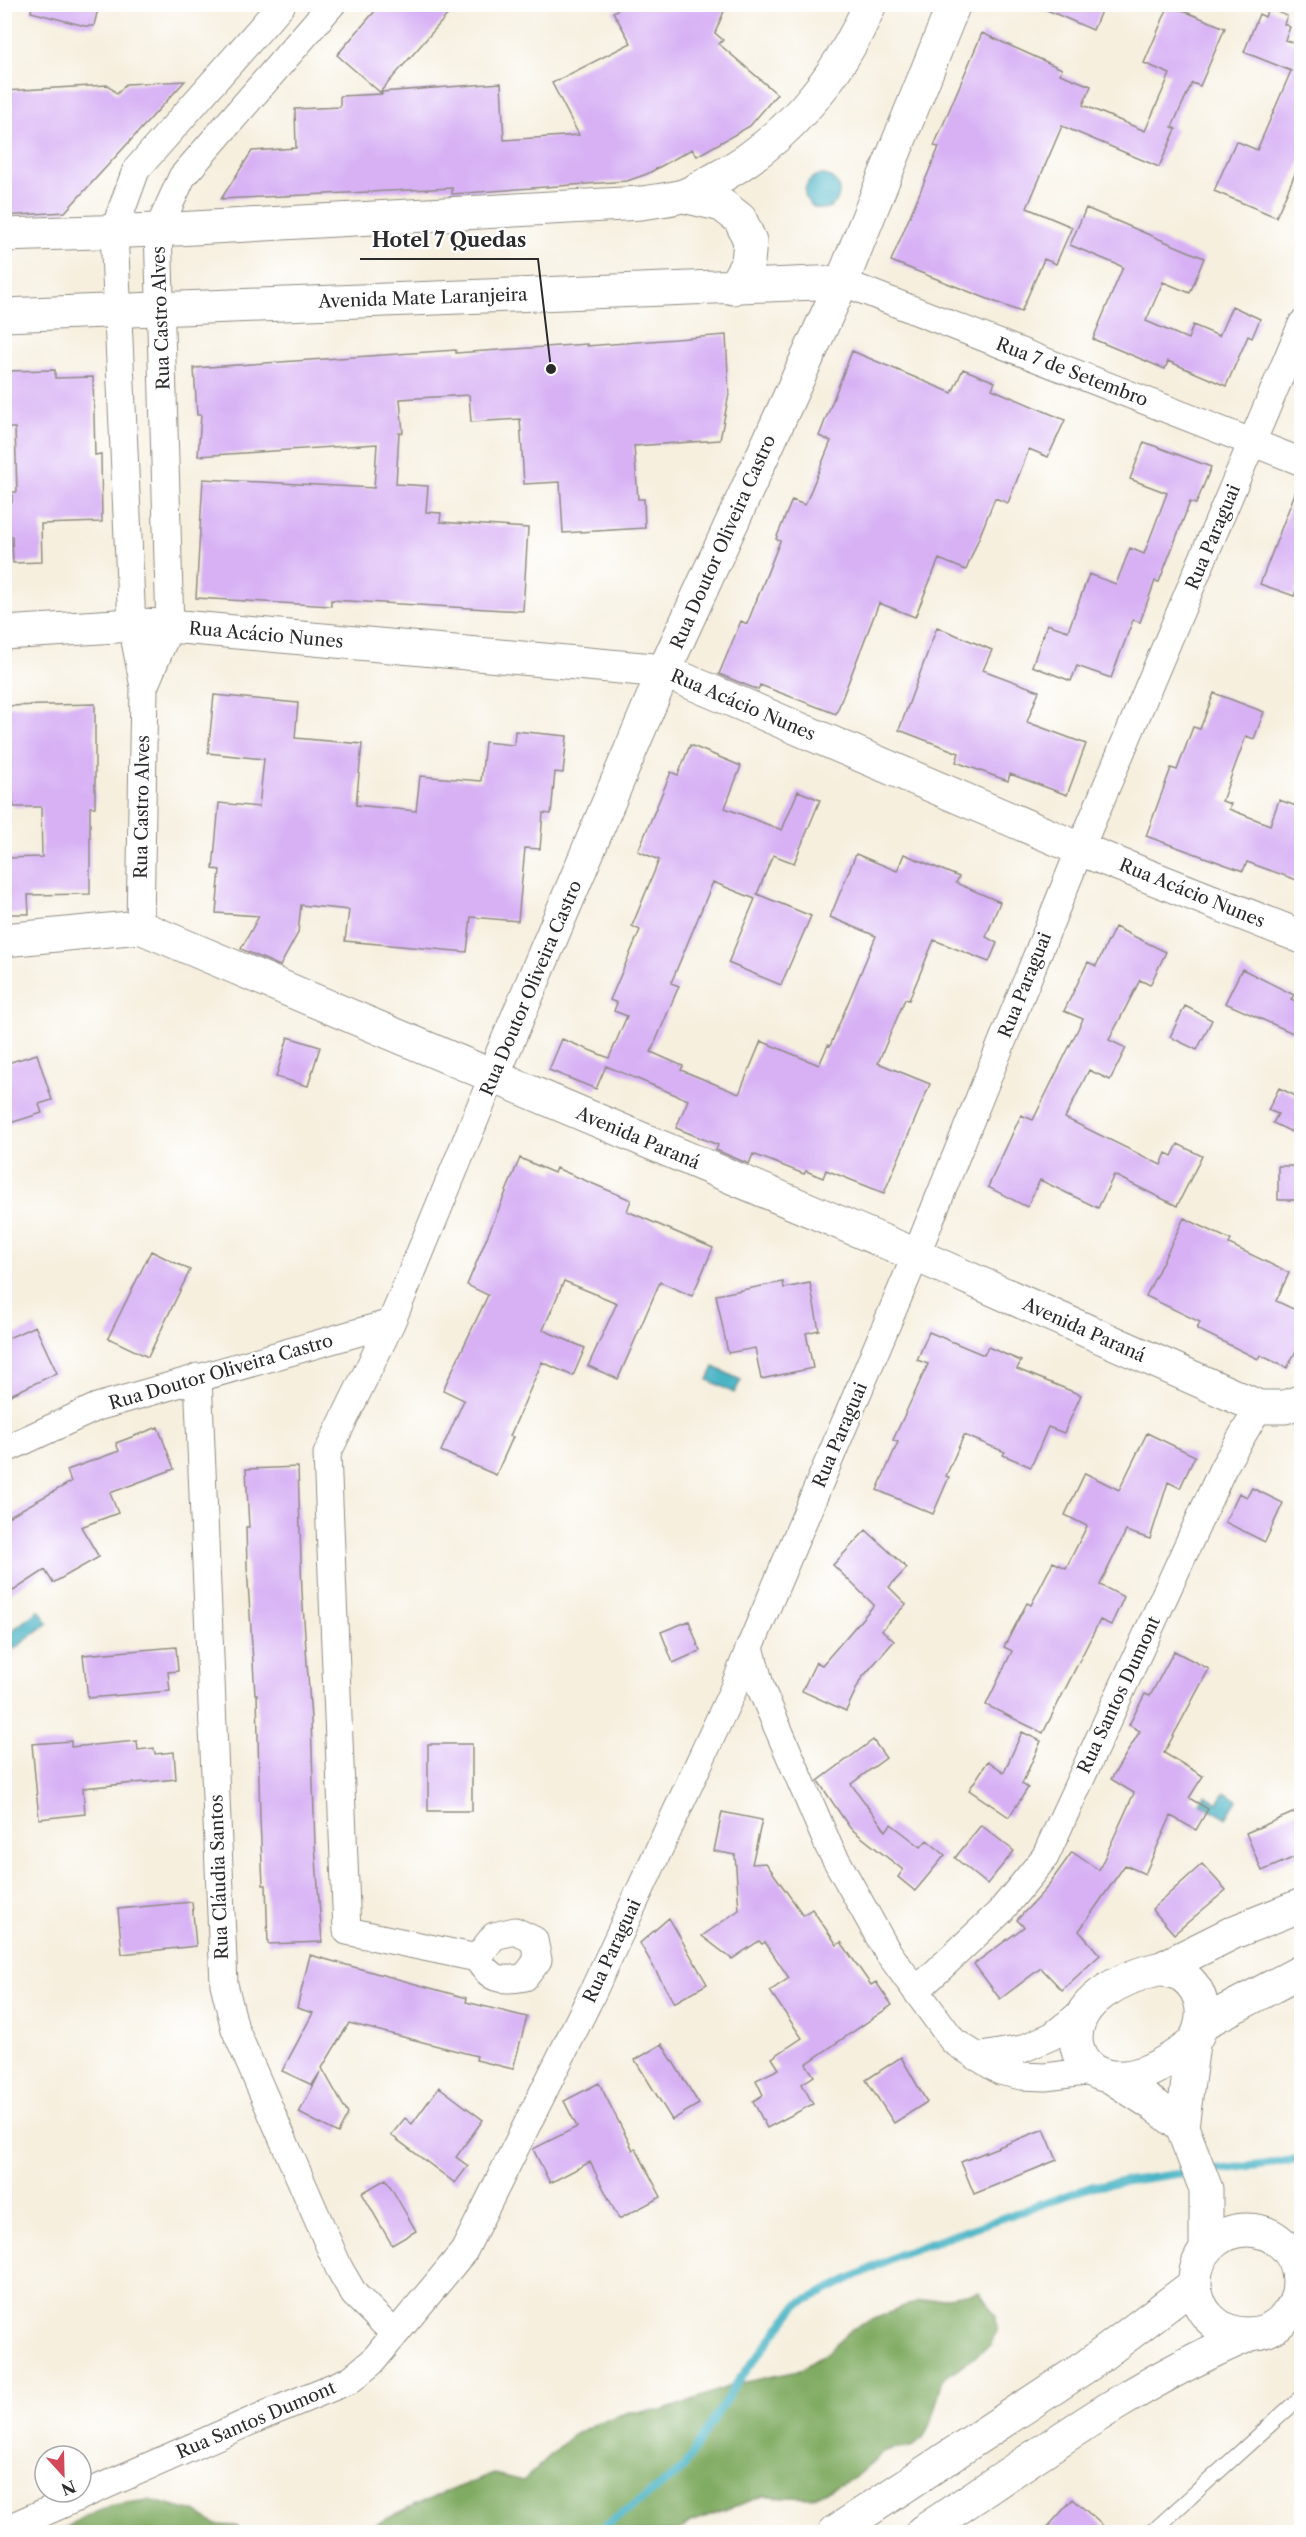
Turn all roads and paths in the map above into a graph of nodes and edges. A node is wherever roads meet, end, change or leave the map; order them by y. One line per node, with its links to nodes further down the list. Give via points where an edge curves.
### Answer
1 (282, 4): 7 (street, Rua Castro Alves, via 136,170)
2 (332, 4): 6 (street, Rua Castro Alves, via 182,177)
3 (870, 4): 5 (street, via 856,38 824,86 784,129 735,170)
4 (954, 4): 9 (street, Rua Doutor Oliveira Castro)
5 (683, 196): 6 (street, via 641,203); 10 (street, via 722,206 740,219 750,241 748,262)
6 (158, 230): 7 (street); 11 (street, Rua Castro Alves)
7 (114, 231): 8 (street); 12 (street, Rua Castro Alves)
8 (4, 235)
9 (842, 282): 10 (street, Avenida Mate Laranjeira); 15 (street, Rua 7 de Setembro); 20 (street, Rua Doutor Oliveira Castro)
10 (733, 288): 11 (street, Avenida Mate Laranjeira)
11 (160, 307): 12 (street, Avenida Mate Laranjeira); 18 (street, Rua Castro Alves)
12 (118, 310): 13 (street, Avenida Mate Laranjeira); 17 (street, Rua Castro Alves)
13 (4, 315)
14 (1302, 324): 15 (street, Rua Paraguai)
15 (1253, 442): 16 (street, Rua 7 de Setembro); 22 (street, Rua Paraguai)
16 (1302, 462)
17 (132, 625): 18 (street, Rua Acácio Nunes); 19 (street, Rua Acácio Nunes); 21 (street, Rua Castro Alves)
18 (170, 626): 20 (street, Rua Acácio Nunes); 21 (street, Rua Castro Alves)
19 (4, 633)
20 (664, 671): 22 (street, Rua Acácio Nunes); 26 (street, Rua Doutor Oliveira Castro)
21 (144, 687): 23 (street, Rua Castro Alves)
22 (1080, 849): 24 (street, Rua Acácio Nunes); 27 (street, Rua Paraguai)
23 (140, 927): 25 (street, Avenida Paraná); 26 (street, Avenida Paraná)
24 (1302, 937)
25 (4, 940)
26 (492, 1078): 27 (street, Avenida Paraná); 28 (street, Rua Doutor Oliveira Castro)
27 (916, 1255): 31 (street, Avenida Paraná); 33 (street, Rua Paraguai)
28 (391, 1323): 29 (street, Rua Doutor Oliveira Castro); 35 (street, via 327,1454 347,1931)
29 (198, 1377): 32 (street, Rua Doutor Oliveira Castro, via 97,1407); 50 (street, Rua Cláudia Santos, via 224,1984 235,2029 339,2268 354,2294)
30 (1302, 1401): 31 (street, via 1285,1407)
31 (1259, 1407): 38 (street, Rua Santos Dumont, via 1223,1468 1045,1857 1000,1912)
32 (4, 1450)
33 (750, 1647): 38 (street, via 761,1689 829,1847 887,1951); 47 (street, Rua Paraguai, via 588,2002)
34 (1302, 1905): 36 (street, via 1234,1932)
35 (477, 1958)
36 (1162, 1968): 39 (street, via 1136,1974 1102,1994); 40 (street, via 1181,1975 1194,1986 1202,2003)
37 (1302, 1971): 40 (street)
38 (916, 1991): 41 (street, via 953,2041)
39 (1082, 2012): 41 (street, via 1052,2036 1022,2049); 42 (street, via 1075,2034 1079,2056)
40 (1198, 2033): 42 (street, via 1161,2066 1131,2077); 43 (street)
41 (976, 2057): 42 (street, via 1000,2071 1021,2076)
42 (1102, 2074): 43 (street, via 1156,2106)
43 (1183, 2129): 44 (street)
44 (1206, 2188): 45 (street); 46 (street)
45 (1267, 2233): 46 (street, via 1245,2229 1223,2235); 48 (street)
46 (1206, 2249): 49 (street, via 1197,2266)
47 (464, 2251): 50 (street, Rua Santos Dumont)
48 (1298, 2255): 51 (street, via 1300,2282 1294,2307 1276,2326)
49 (1195, 2284): 51 (street, via 1200,2305 1212,2321 1230,2331); 54 (street, via 1088,2365)
50 (394, 2333): 53 (street, Rua Santos Dumont, via 372,2362 350,2380)
51 (1251, 2334): 55 (street, via 1180,2366 1120,2402)
52 (1302, 2396): 56 (lane)
53 (4, 2530)
54 (835, 2532)
55 (922, 2532)
56 (1152, 2532)

